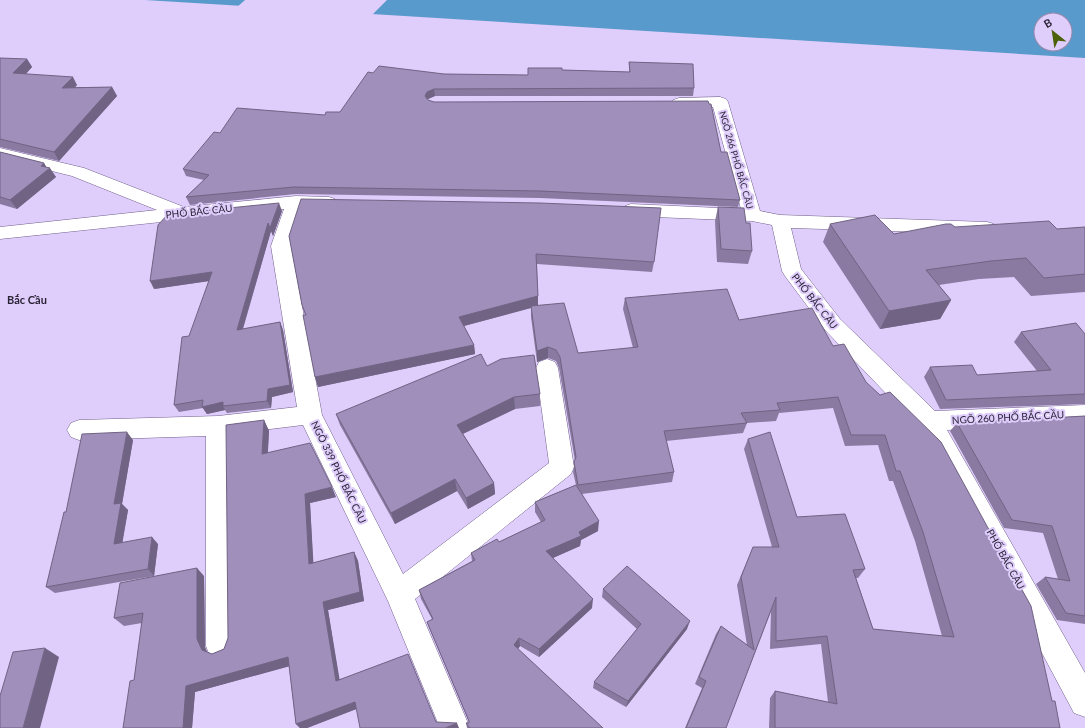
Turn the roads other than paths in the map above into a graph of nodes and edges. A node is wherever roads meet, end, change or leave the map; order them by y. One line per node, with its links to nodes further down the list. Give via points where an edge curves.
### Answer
1 (664, 102): 7 (street, NGÕ 266 PHỐ BẮC CẦU, via 720,102)
2 (0, 153): 6 (street, via 78,172)
3 (296, 202): 4 (street, PHỐ BẮC CẦU); 6 (street, PHỐ BẮC CẦU); 13 (street, NGÕ 339 PHỐ BẮC CẦU, via 281,246)
4 (351, 203)
5 (610, 209): 7 (street)
6 (180, 212): 10 (street, PHỐ BẮC CẦU)
7 (752, 215): 8 (street)
8 (780, 221): 9 (street); 14 (street, PHỐ BẮC CẦU, via 792,271 833,325)
9 (1007, 229)
10 (0, 233)
11 (547, 368): 17 (street, via 562,467)
12 (1085, 414): 14 (street, NGÕ 260 PHỐ BẮC CẦU)
13 (310, 415): 15 (street); 17 (street, NGÕ 339 PHỐ BẮC CẦU)
14 (930, 421): 19 (street, PHỐ BẮC CẦU)
15 (218, 426): 16 (street); 18 (street)
16 (79, 430)
17 (399, 594): 20 (street, NGÕ 339 PHỐ BẮC CẦU)
18 (220, 646)
19 (1085, 702)
20 (455, 728)

